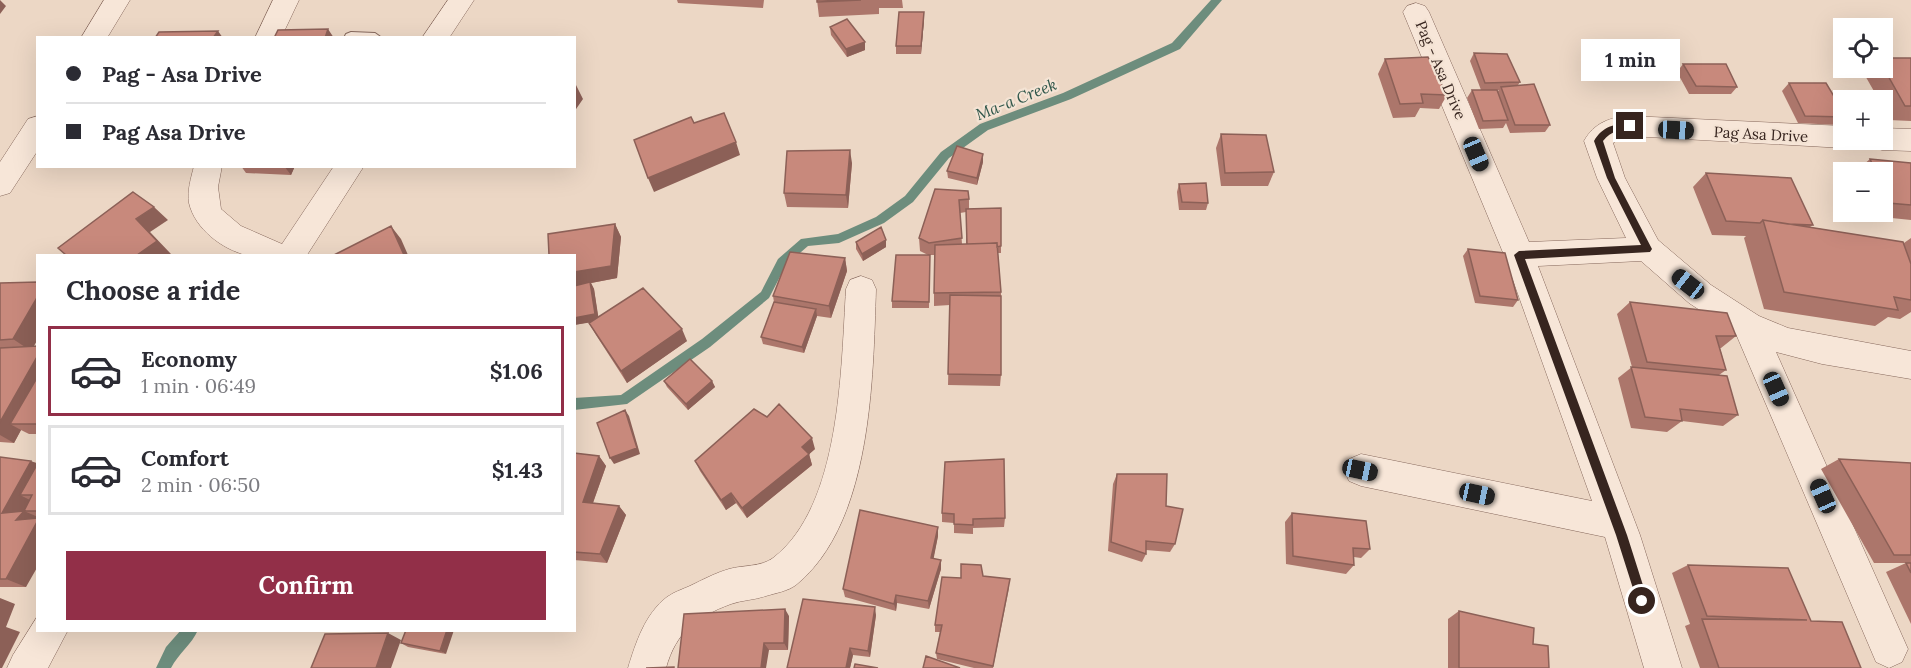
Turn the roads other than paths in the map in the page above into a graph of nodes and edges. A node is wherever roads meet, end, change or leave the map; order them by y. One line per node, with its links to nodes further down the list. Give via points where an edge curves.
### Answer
1 (117, 0): 5 (street)
2 (286, 0): 6 (street)
3 (461, 0): 7 (street)
4 (1416, 12): 18 (street, Pag - Asa Drive)
5 (95, 36)
6 (269, 36)
7 (436, 36)
8 (36, 129): 14 (street)
9 (1833, 136): 15 (street, Pag Asa Drive, via 1630,126 1604,133 1598,141 1600,153)
10 (1893, 139): 11 (street)
11 (1911, 140)
12 (349, 168): 17 (street)
13 (205, 174): 16 (street, via 202,202 211,219 225,231)
14 (0, 185)
15 (1647, 249): 18 (street); 20 (street, Pag Asa Drive, via 1700,294)
16 (276, 254)
17 (292, 254)
18 (1519, 255): 23 (street, Pag - Asa Drive)
19 (861, 289): 27 (street, via 856,397 828,515 808,548 782,574 730,586 681,609 667,623)
20 (1748, 325): 21 (street, Pag Asa Drive, via 1793,343); 25 (street)
21 (1911, 365)
22 (1360, 470): 23 (street)
23 (1617, 523): 28 (street, Pag - Asa Drive)
24 (49, 632): 26 (street)
25 (1889, 649)
26 (26, 668)
27 (647, 668)
28 (1663, 668)

